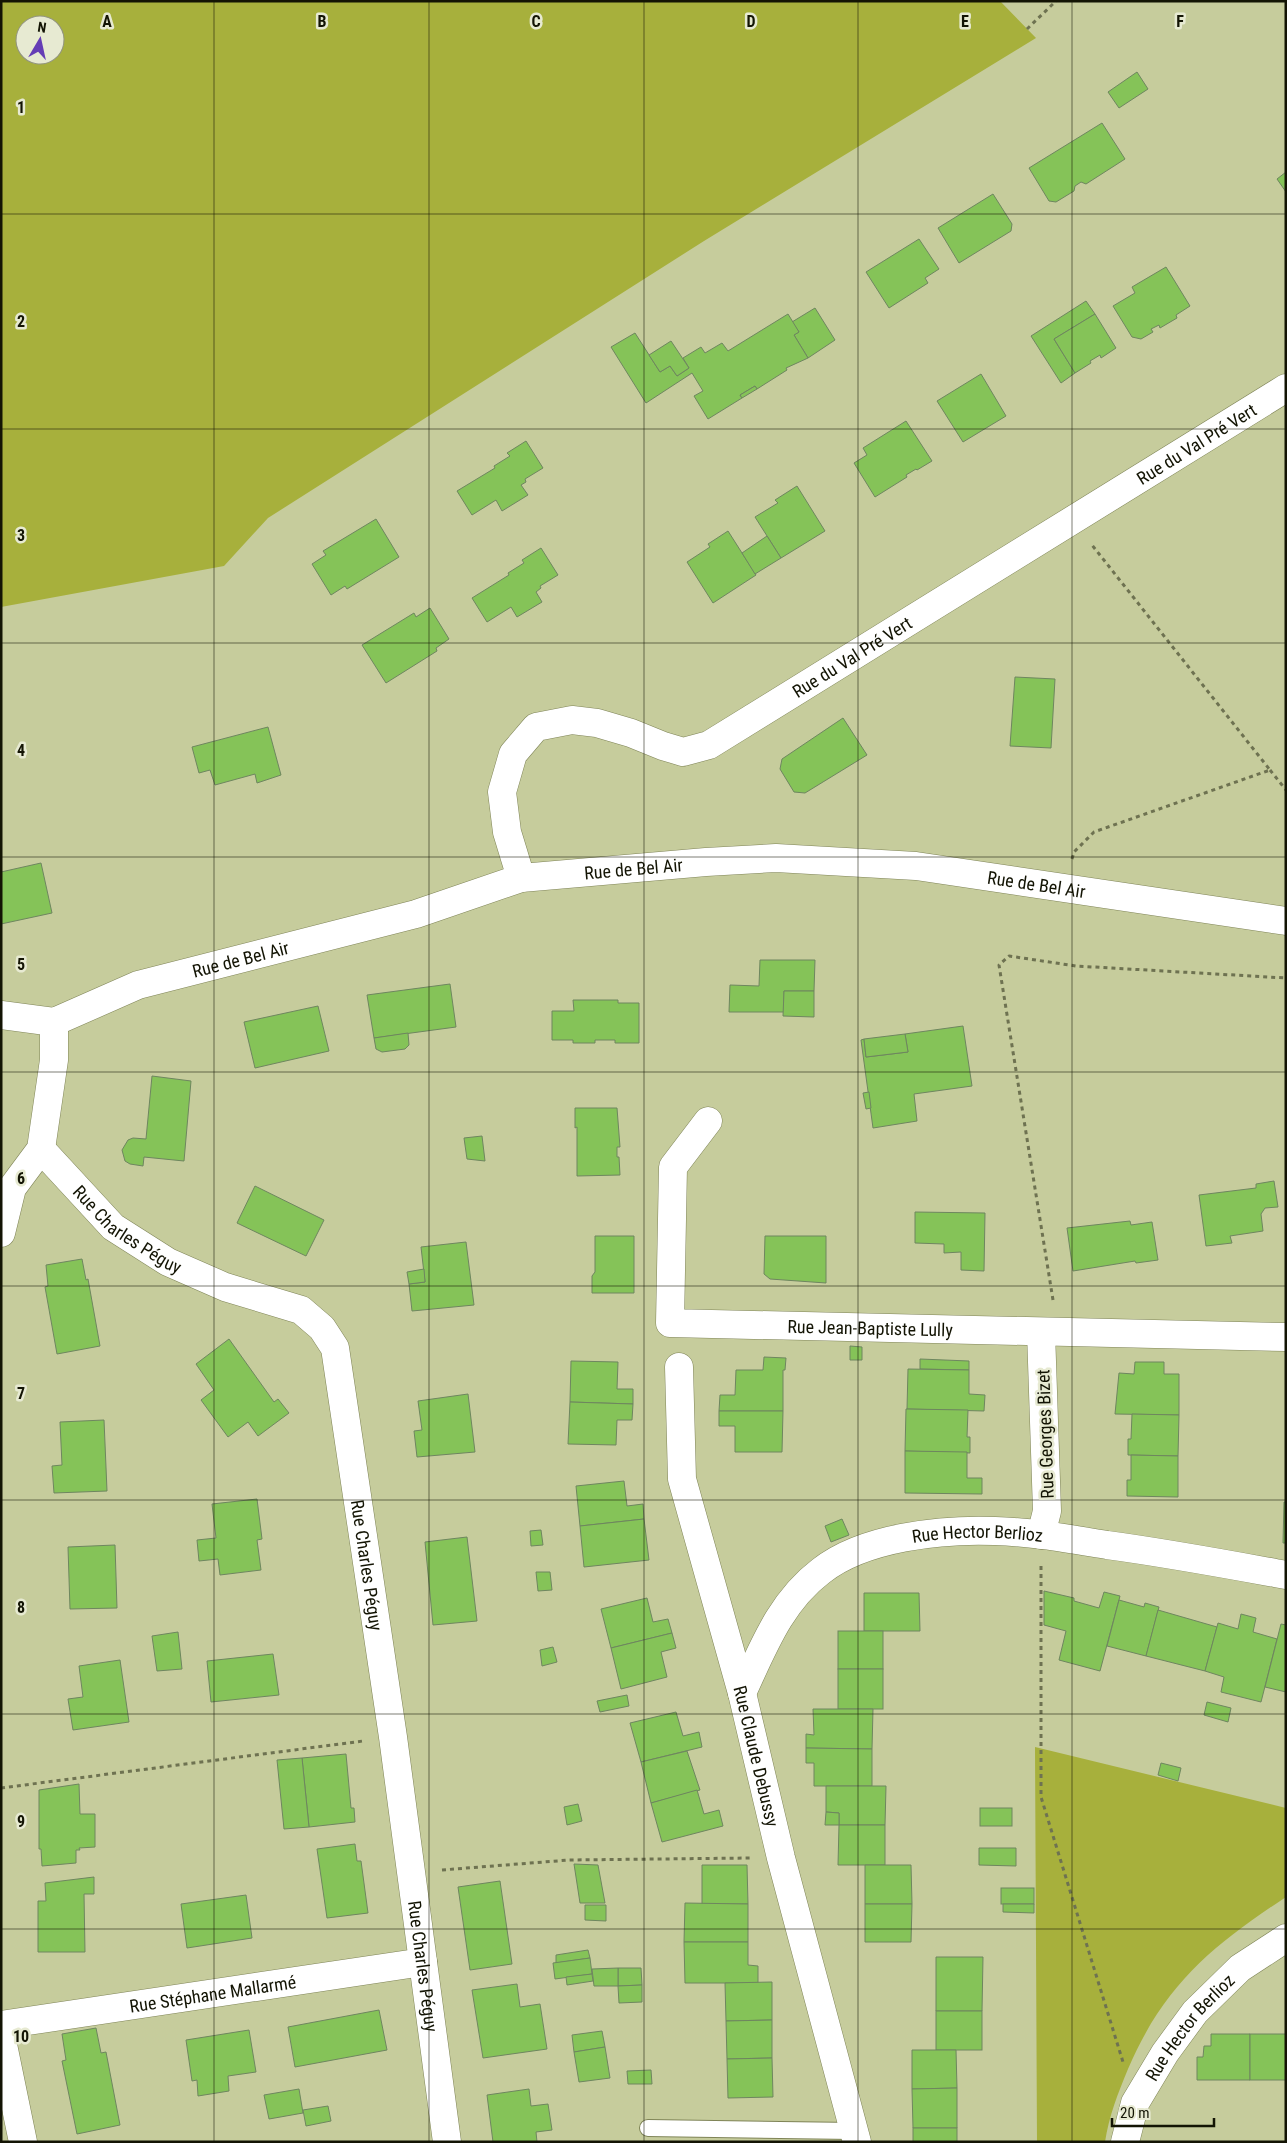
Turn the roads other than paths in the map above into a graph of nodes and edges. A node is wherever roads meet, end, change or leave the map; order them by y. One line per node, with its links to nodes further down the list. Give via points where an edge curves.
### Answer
1 (1286, 388): 2 (street, Rue du Val Pré Vert, via 709,745 683,752 631,732 572,720 536,727 513,754 502,792 507,832)
2 (522, 878): 3 (street, Rue de Bel Air, via 776,858 916,866); 5 (street, Rue de Bel Air, via 416,914 138,985)
3 (1286, 921)
4 (1, 1015): 5 (street)
5 (54, 1022): 7 (street, via 54,1060)
6 (708, 1121): 9 (street, Rue Jean-Baptiste Lully, via 673,1167 670,1324)
7 (41, 1149): 8 (street, via 12,1188); 16 (street, Rue Charles Péguy, via 113,1227 168,1262 225,1288 301,1310 322,1328 336,1348)
8 (1, 1233)
9 (1041, 1332): 10 (street, Rue Jean-Baptiste Lully); 12 (street, Rue Georges Bizet, via 1047,1511)
10 (1286, 1337)
11 (679, 1367): 14 (street, Rue Claude Debussy, via 682,1479)
12 (1041, 1535): 13 (street, Rue Hector Berlioz, via 1155,1551); 14 (street, Rue Hector Berlioz, via 994,1531 941,1533 896,1539 855,1552 822,1570 797,1592 776,1621)
13 (1286, 1575)
14 (742, 1693): 20 (street, Rue Claude Debussy, via 781,1858)
15 (1286, 1938): 23 (street, Rue Hector Berlioz, via 1240,1968 1195,2012 1135,2103)
16 (423, 1962): 17 (street, Rue Stéphane Mallarmé); 22 (street, Rue Charles Péguy)
17 (1, 2025)
18 (2, 2047): 21 (street)
19 (648, 2128): 20 (lane)
20 (855, 2136)
21 (23, 2142)
22 (447, 2142)
23 (1125, 2142)

